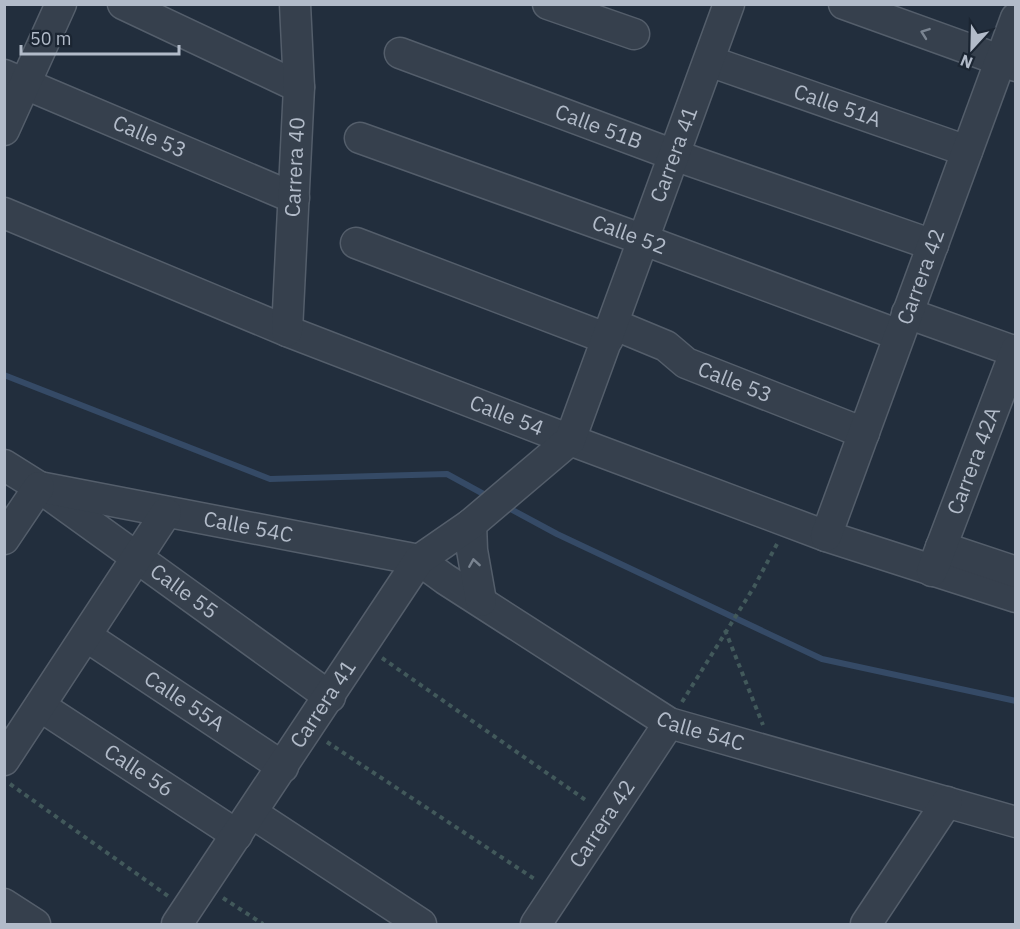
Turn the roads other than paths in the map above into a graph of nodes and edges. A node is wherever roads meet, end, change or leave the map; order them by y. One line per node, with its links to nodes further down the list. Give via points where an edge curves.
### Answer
1 (61, 4): 12 (street)
2 (123, 4): 13 (street)
3 (295, 4): 13 (street, Carrera 40)
4 (548, 4): 8 (street)
5 (729, 4): 10 (street, Carrera 41)
6 (844, 4): 11 (street, one-way to 6)
7 (1016, 18): 11 (street, Carrera 42)
8 (634, 34)
9 (400, 53): 17 (street, Calle 51B)
10 (709, 61): 16 (street, Calle 51A); 17 (street, Carrera 41)
11 (1008, 63): 16 (street, Carrera 42)
12 (15, 79): 14 (street); 18 (street, Calle 53)
13 (299, 87): 18 (street, Carrera 40)
14 (4, 130)
15 (360, 138): 20 (street, Calle 52)
16 (967, 151): 22 (street, Carrera 42)
17 (674, 155): 20 (street, Carrera 41); 22 (street, Calle 51B)
18 (294, 198): 24 (street, Carrera 40)
19 (4, 213): 24 (street, Calle 54)
20 (644, 240): 23 (street, Calle 52); 25 (street, Carrera 41)
21 (356, 243): 25 (street, Calle 53)
22 (933, 244): 23 (street, Carrera 42)
23 (903, 324): 26 (street); 27 (street, Carrera 42)
24 (287, 331): 28 (street, Calle 54)
25 (610, 331): 27 (street, Calle 53, via 666,346 686,363); 28 (street, Carrera 41)
26 (1015, 351): 36 (street, Carrera 42A)
27 (864, 433): 33 (street, Carrera 42)
28 (570, 440): 32 (street); 33 (street, Calle 54)
29 (4, 465): 30 (street, Calle 55)
30 (39, 488): 31 (street, Calle 54C); 34 (street); 35 (street, Calle 55)
31 (166, 513): 35 (street); 37 (street, Calle 54C)
32 (482, 515): 37 (street, Carrera 41); 40 (street, one-way to 32, via 472,550)
33 (826, 536): 36 (street, Calle 54)
34 (4, 539)
35 (137, 559): 41 (street); 42 (street, Calle 55)
36 (937, 559): 38 (street); 39 (street, Calle 54)
37 (420, 560): 40 (street, Calle 54C); 42 (street, Carrera 41)
38 (1016, 572)
39 (1016, 597)
40 (481, 601): 44 (street, Calle 54C)
41 (86, 636): 43 (street); 46 (street, Calle 55A)
42 (330, 698): 46 (street, Carrera 41)
43 (40, 705): 45 (street); 49 (street, Calle 56)
44 (669, 723): 47 (street, Calle 54C); 54 (street, Carrera 42)
45 (4, 760)
46 (283, 767): 49 (street, Carrera 41)
47 (947, 802): 48 (street, Calle 54C); 55 (street)
48 (1016, 822)
49 (244, 824): 51 (street, Carrera 41); 53 (street, Calle 56)
50 (4, 904): 52 (street)
51 (182, 917)
52 (35, 924)
53 (421, 924)
54 (536, 924)
55 (866, 924)

